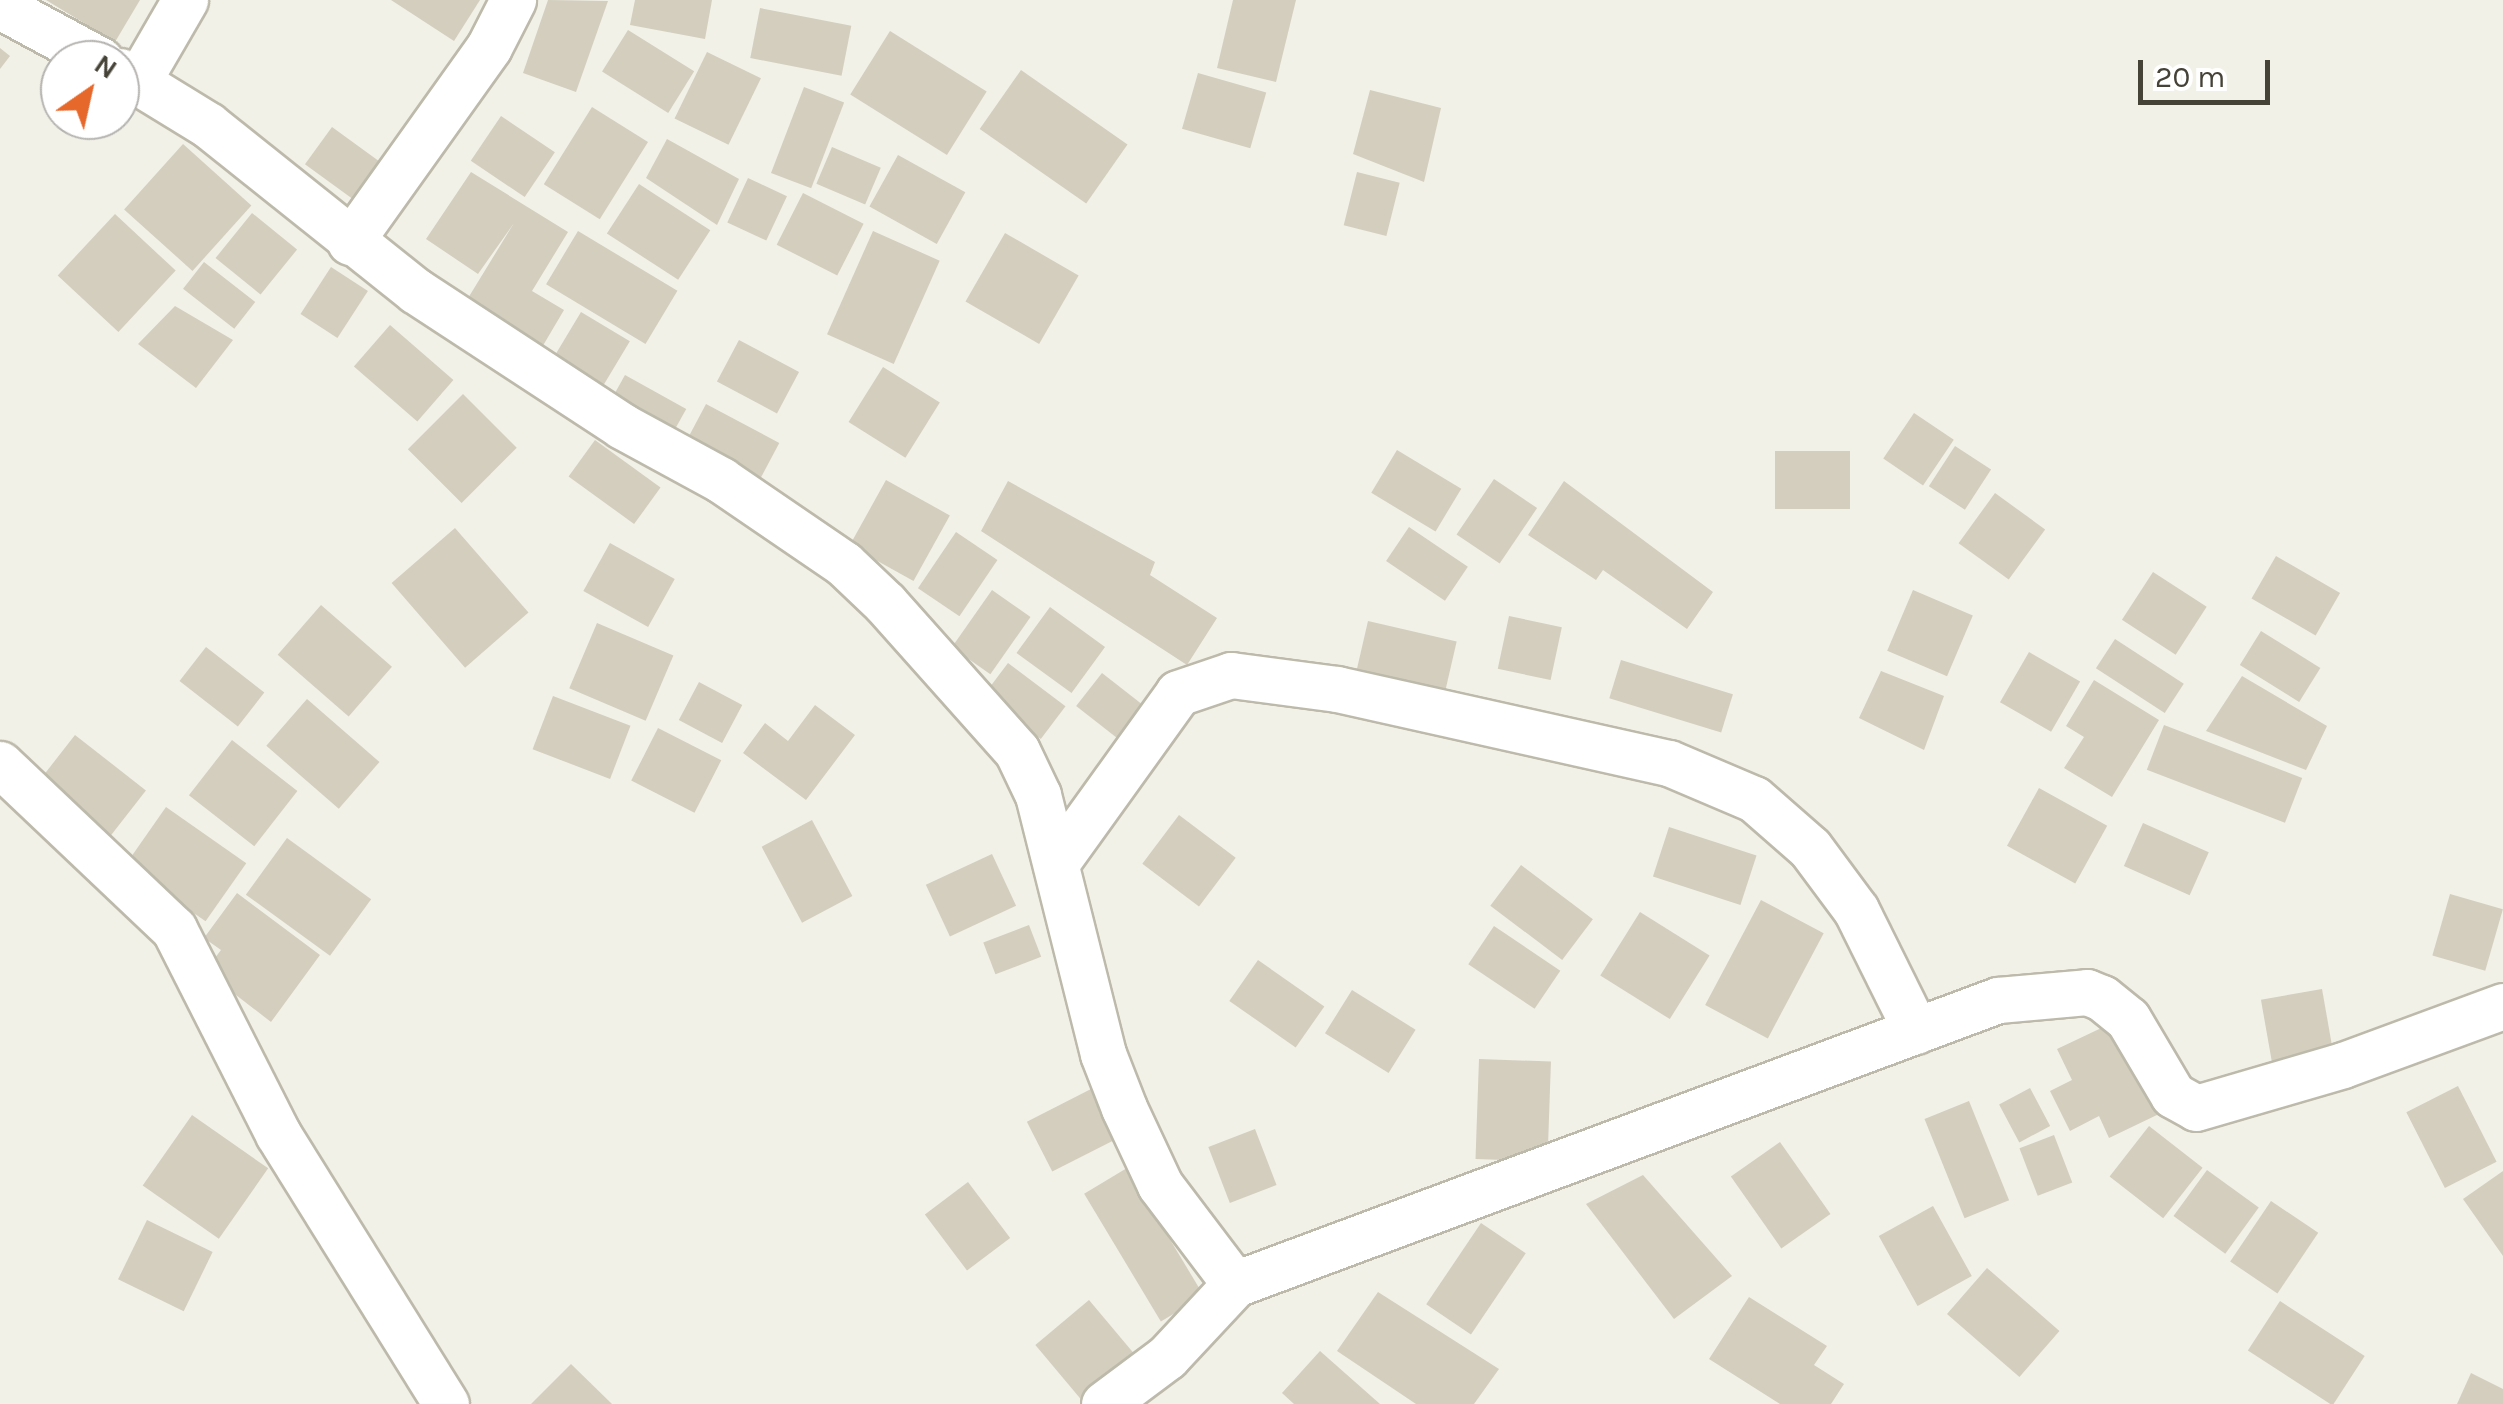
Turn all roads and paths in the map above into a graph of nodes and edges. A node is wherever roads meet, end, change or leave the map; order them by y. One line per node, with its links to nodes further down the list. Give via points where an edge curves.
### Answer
1 (186, 0): 5 (street)
2 (513, 0): 7 (street, via 489,46)
3 (0, 6): 4 (street)
4 (62, 40)
5 (140, 49)
6 (140, 84): 7 (street, via 208,125)
7 (350, 242): 9 (street, via 590,406 721,480 844,564 1017,750)
8 (0, 764): 13 (street, via 174,929 278,1134)
9 (1056, 864): 11 (street, via 1178,694 1231,674 1337,689 1669,763 1754,800 1810,848 1856,910); 12 (street, via 1102,1054 1124,1108 1160,1185)
10 (2503, 1006): 11 (street, via 2342,1065 2196,1108 2172,1095 2128,1019 2087,992 1998,1000)
11 (1916, 1031): 12 (street)
12 (1236, 1284): 14 (street, via 1167,1357)
13 (446, 1404)
14 (1104, 1404)

